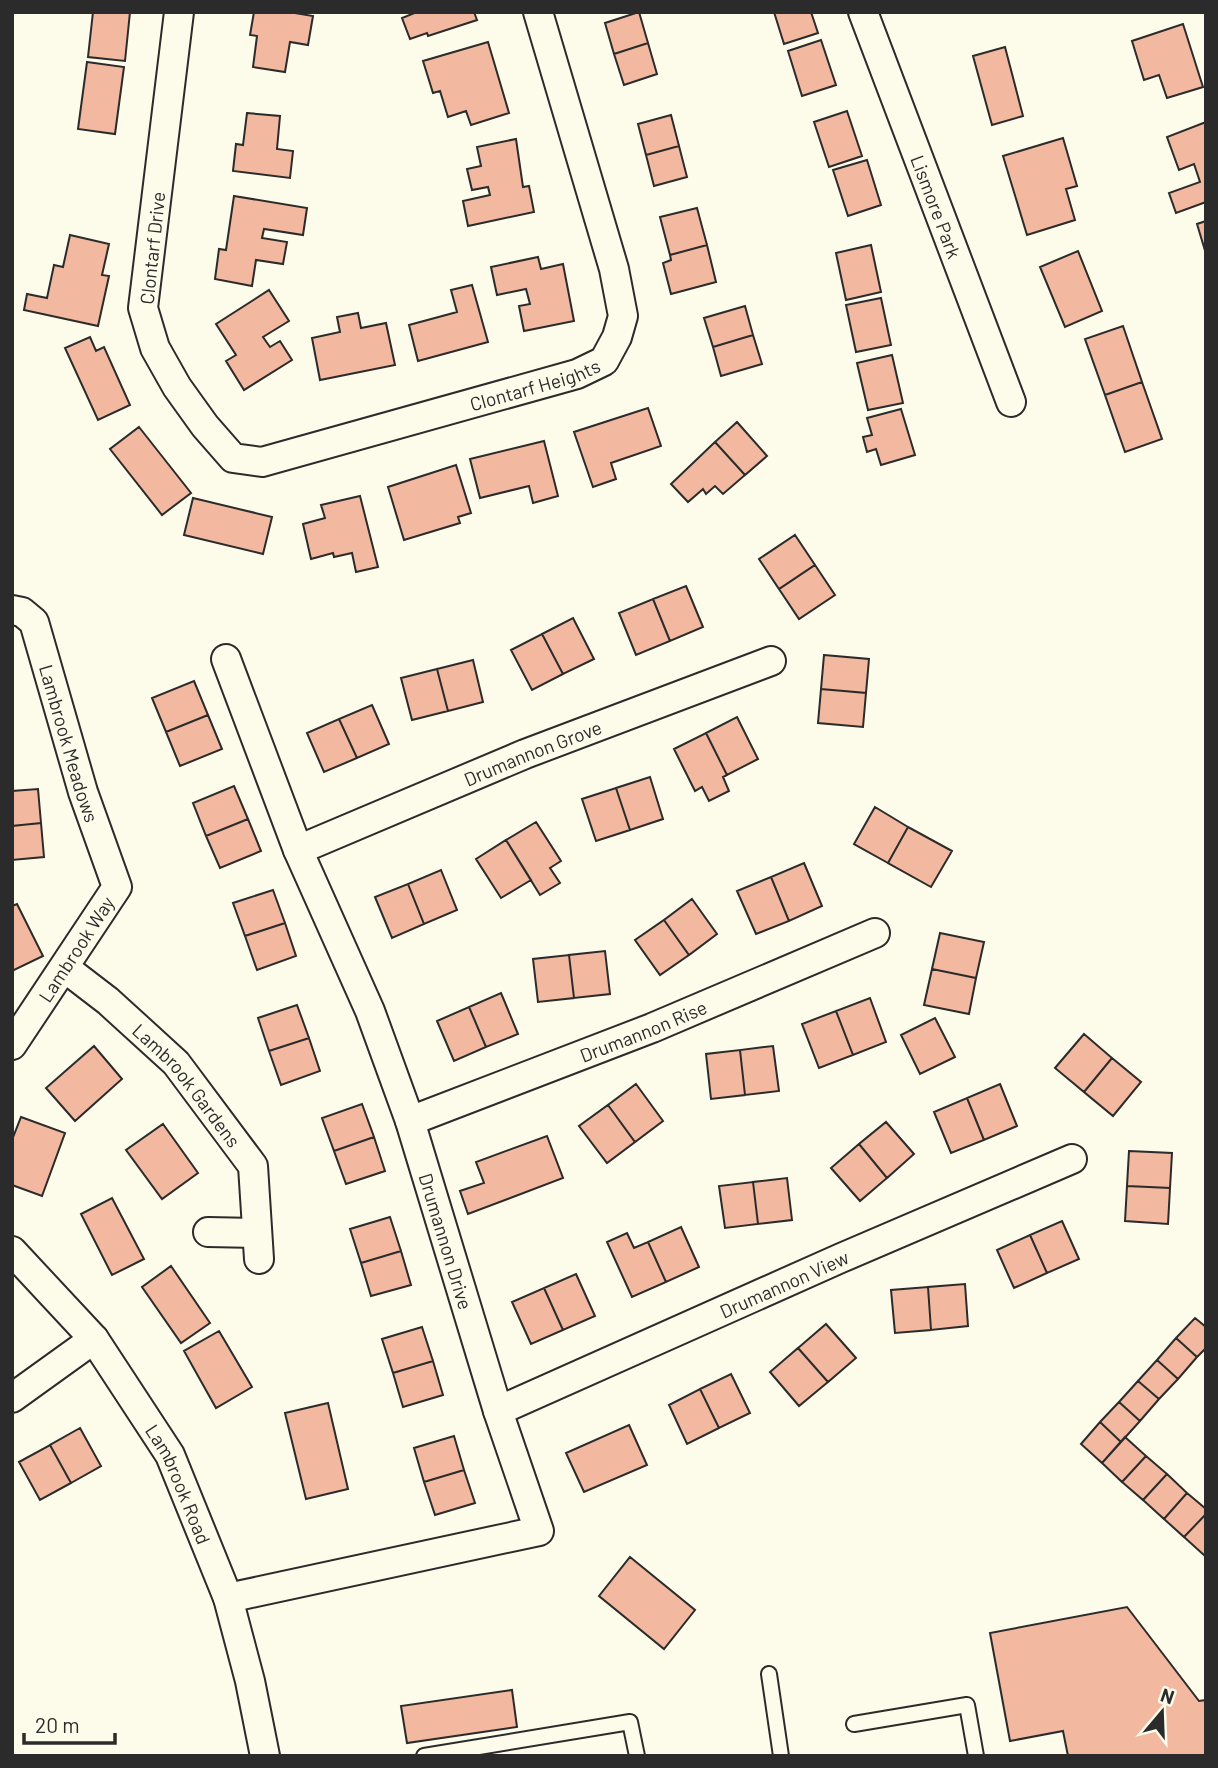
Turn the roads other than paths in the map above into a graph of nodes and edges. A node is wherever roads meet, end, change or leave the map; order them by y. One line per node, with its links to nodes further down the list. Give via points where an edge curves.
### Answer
1 (179, 12): 5 (street, Clontarf Drive, via 143,308 155,348 177,387)
2 (538, 12): 5 (street, Clontarf Heights, via 619,292 623,316 604,361 577,374 262,463)
3 (863, 12): 4 (street, Lismore Park)
4 (1011, 402)
5 (233, 458)
6 (12, 610): 10 (street, Lambrook Meadows, via 34,622 83,792)
7 (226, 659): 9 (street, Drumannon Drive)
8 (771, 661): 9 (street, Drumannon Grove, via 525,754)
9 (298, 850): 14 (street, Drumannon Drive, via 370,1012)
10 (117, 887): 12 (street, Lambrook Way)
11 (875, 933): 14 (street, Drumannon Rise, via 652,1028)
12 (65, 968): 13 (street, Lambrook Way); 16 (street, Lambrook Gardens, via 108,1000 176,1063 253,1166 258,1246)
13 (12, 1045)
14 (410, 1121): 20 (street, Drumannon Drive)
15 (1072, 1158): 20 (street, Drumannon View)
16 (208, 1232)
17 (12, 1251): 18 (street, Lambrook Road)
18 (94, 1339): 19 (street); 21 (street, Lambrook Road, via 170,1455)
19 (12, 1398)
20 (498, 1411): 21 (street, Drumannon Drive, via 539,1531)
21 (228, 1598): 24 (street, Lambrook Road)
22 (769, 1674): 27 (lane)
23 (854, 1724): 28 (lane, via 967,1705)
24 (265, 1756)
25 (424, 1756): 26 (lane, via 630,1722)
26 (637, 1756)
27 (781, 1756)
28 (975, 1756)

